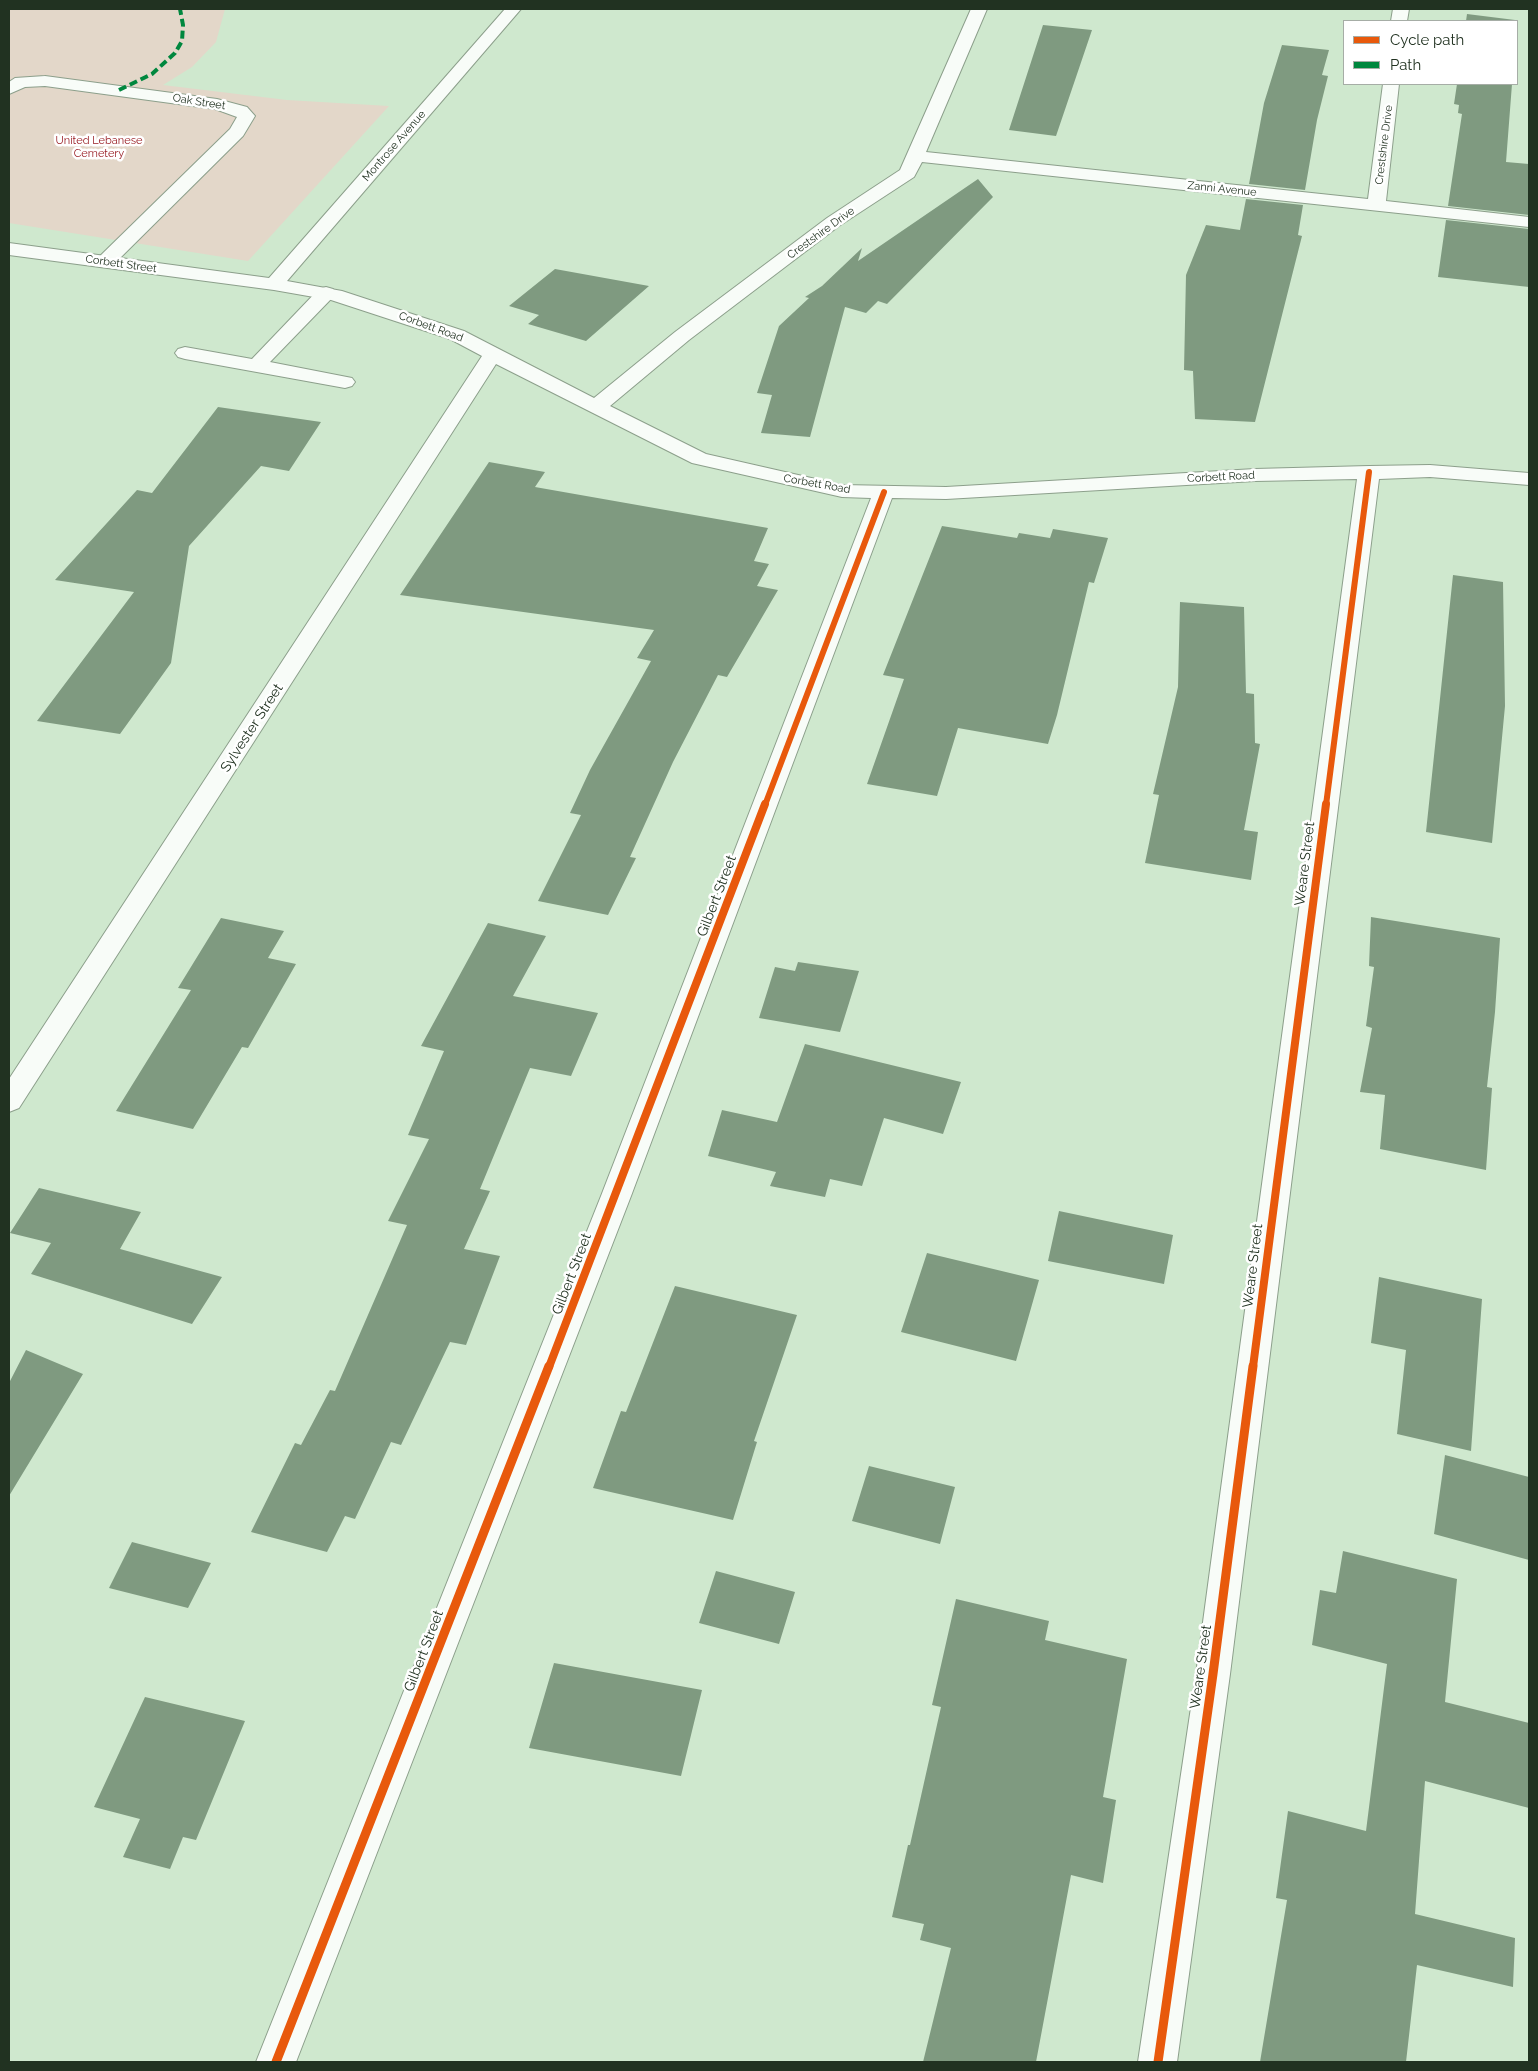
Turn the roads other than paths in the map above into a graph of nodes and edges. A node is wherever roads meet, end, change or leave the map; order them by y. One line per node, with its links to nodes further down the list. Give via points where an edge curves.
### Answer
1 (513, 9): 11 (street, Montrose Avenue)
2 (979, 9): 5 (street, Crestshire Drive)
3 (1391, 85): 6 (street, Crestshire Drive)
4 (9, 89): 9 (street, Oak Street, via 21,82 45,81 217,104 241,110 246,116 236,132)
5 (915, 156): 6 (street, Zanni Avenue); 17 (street, Crestshire Drive, via 908,173 826,228 682,336)
6 (1376, 206): 7 (street, Zanni Avenue)
7 (1529, 222)
8 (9, 249): 9 (street, Corbett Street)
9 (106, 261): 10 (street, Corbett Street)
10 (234, 279): 11 (street, Corbett Road)
11 (274, 284): 12 (street, Corbett Road)
12 (326, 293): 14 (street, Corbett Road, via 457,334); 15 (street)
13 (185, 353): 15 (street)
14 (493, 354): 17 (street, Corbett Road); 21 (street, Sylvester Street)
15 (257, 365): 16 (street)
16 (346, 382)
17 (596, 407): 20 (street, Corbett Road, via 700,459 842,491)
18 (1369, 472): 19 (street, Corbett Road, via 1430,471); 20 (street, Corbett Road, via 1255,475 946,494); 23 (street, Weare Street, via 1214,1664)
19 (1529, 479)
20 (884, 492): 22 (street, Gilbert Street, via 616,1196)
21 (9, 1101)
22 (276, 2062)
23 (1158, 2062)

